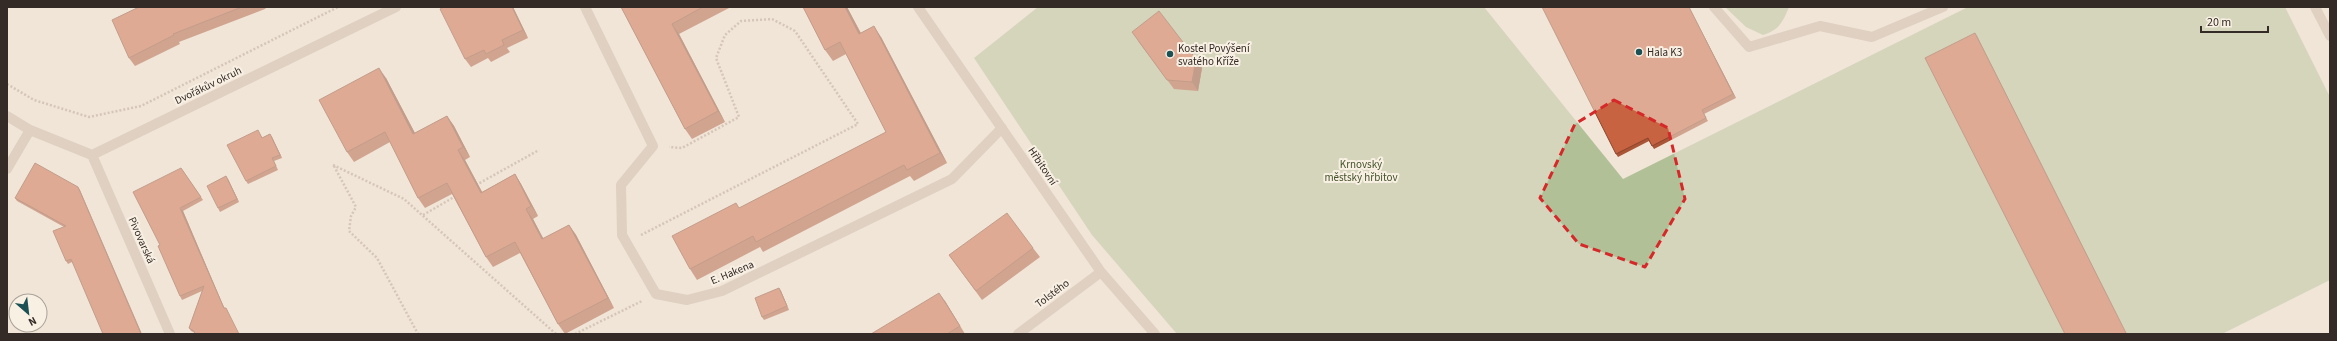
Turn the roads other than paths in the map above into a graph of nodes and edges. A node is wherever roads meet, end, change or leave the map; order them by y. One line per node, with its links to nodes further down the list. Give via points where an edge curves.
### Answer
1 (396, 7): 11 (street, Dvořákův okruh)
2 (585, 7): 9 (street, E. Hakena, via 653,146 621,185 622,235 656,294 687,300 722,291 952,179)
3 (918, 7): 9 (street, Hřbitovní)
4 (1714, 7): 5 (street, via 1749,47 1820,26 1872,37)
5 (1943, 7)
6 (2315, 7): 7 (street)
7 (2330, 36)
8 (7, 116): 10 (street)
9 (1002, 128): 13 (street, Hřbitovní)
10 (30, 130): 11 (street); 12 (street)
11 (92, 155): 14 (street, Pivovarská)
12 (7, 169)
13 (1101, 272): 15 (street, Tolstého); 16 (street, Hřbitovní)
14 (170, 334)
15 (1018, 334)
16 (1155, 334)

